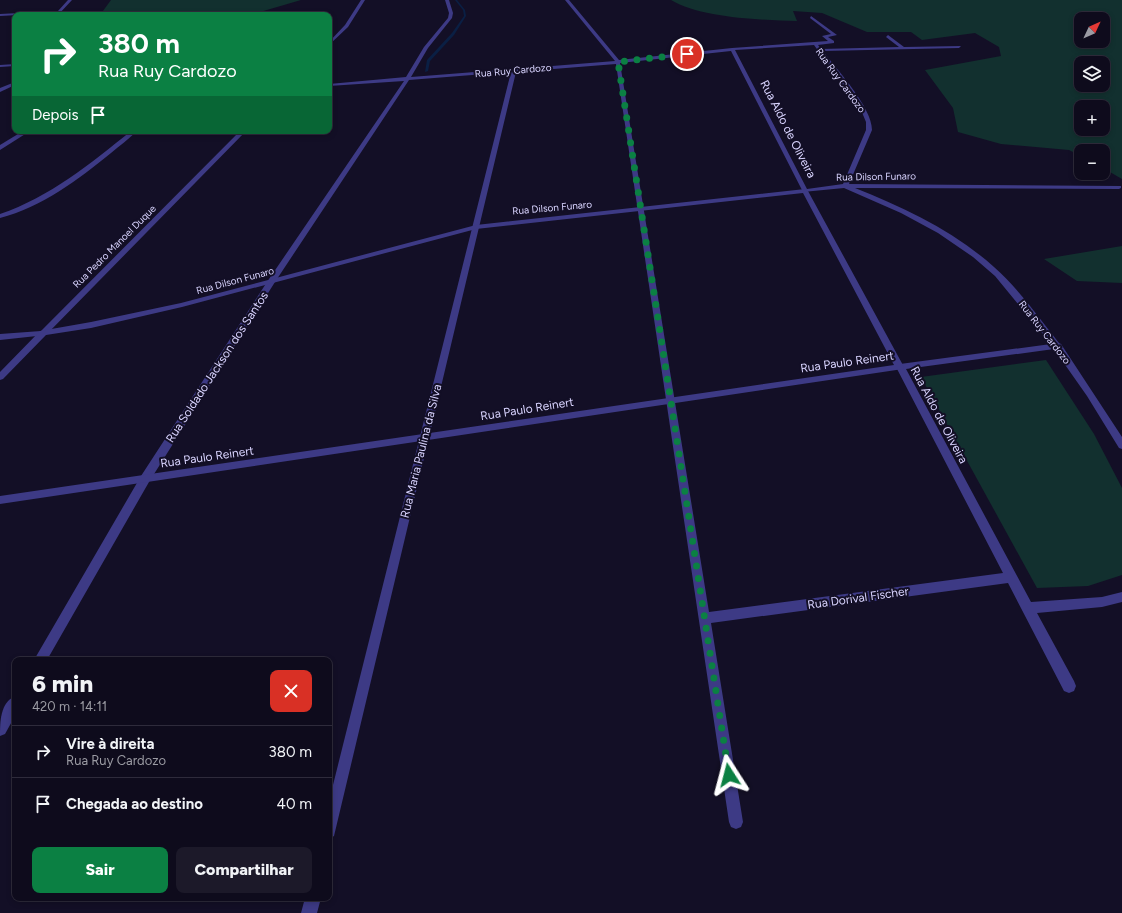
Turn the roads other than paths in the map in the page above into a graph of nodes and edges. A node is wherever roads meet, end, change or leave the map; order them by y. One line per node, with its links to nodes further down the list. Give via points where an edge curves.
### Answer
1 (70, 0): 5 (street)
2 (363, 0): 10 (street, via 347,26)
3 (447, 0): 20 (street, Rua Soldado Jackson dos Santos, via 450,18 426,48)
4 (567, 0): 16 (street)
5 (58, 12)
6 (0, 15): 7 (street)
7 (12, 15)
8 (811, 17): 11 (street, via 835,35 824,36 832,42)
9 (888, 36): 13 (street)
10 (332, 41)
11 (815, 44): 14 (street, Rua Ruy Cardozo); 15 (street, Rua Ruy Cardozo)
12 (959, 47): 13 (street)
13 (904, 48): 15 (street)
14 (732, 49): 16 (street, Rua Ruy Cardozo); 30 (street, Rua Aldo de Oliveira)
15 (820, 50): 28 (street, Rua Ruy Cardozo, via 870,122)
16 (618, 62): 19 (street, Rua Ruy Cardozo); 31 (street)
17 (12, 64): 18 (street)
18 (0, 66)
19 (514, 70): 20 (street, Rua Ruy Cardozo); 33 (street, Rua Maria Paulina da Silva)
20 (408, 78): 22 (street, Rua Ruy Cardozo); 34 (street, Rua Soldado Jackson dos Santos)
21 (12, 85): 23 (street)
22 (332, 86)
23 (0, 90)
24 (22, 134): 27 (street)
25 (130, 134): 32 (street, via 52,193 27,207)
26 (240, 134): 35 (street, Rua Pedro Manoel Duque)
27 (0, 148)
28 (845, 186): 29 (street, Rua Dilson Funaro); 30 (street, Rua Dilson Funaro); 37 (street, Rua Ruy Cardozo, via 901,209 961,245 992,269)
29 (1119, 187)
30 (805, 191): 31 (street, Rua Dilson Funaro); 38 (street, Rua Aldo de Oliveira)
31 (641, 210): 33 (street, Rua Dilson Funaro); 40 (street)
32 (0, 216)
33 (476, 227): 34 (street, Rua Dilson Funaro); 41 (street, Rua Maria Paulina da Silva)
34 (271, 282): 35 (street, Rua Dilson Funaro, via 143,315); 43 (street, Rua Soldado Jackson dos Santos)
35 (44, 333): 36 (street, Rua Dilson Funaro); 39 (street, Rua Pedro Manoel Duque)
36 (0, 337)
37 (1058, 346): 38 (street, Rua Paulo Reinert); 42 (street, Rua Ruy Cardozo)
38 (900, 367): 40 (street, Rua Paulo Reinert); 45 (street, Rua Aldo de Oliveira)
39 (0, 377)
40 (670, 400): 41 (street, Rua Paulo Reinert); 48 (street)
41 (424, 438): 43 (street, Rua Paulo Reinert); 53 (street, Rua Maria Paulina da Silva)
42 (1122, 445)
43 (145, 479): 44 (street, Rua Paulo Reinert); 49 (street, Rua Soldado Jackson dos Santos)
44 (0, 500)
45 (1011, 577): 47 (street, Rua Aldo de Oliveira); 48 (street, Rua Dorival Fischer)
46 (1122, 597): 47 (street, via 1102,602)
47 (1028, 608): 50 (street, Rua Aldo de Oliveira)
48 (704, 618): 54 (street)
49 (42, 657)
50 (1069, 686)
51 (12, 708): 52 (street)
52 (0, 729)
53 (332, 819)
54 (736, 822)
55 (312, 901): 56 (street)
56 (309, 913)

